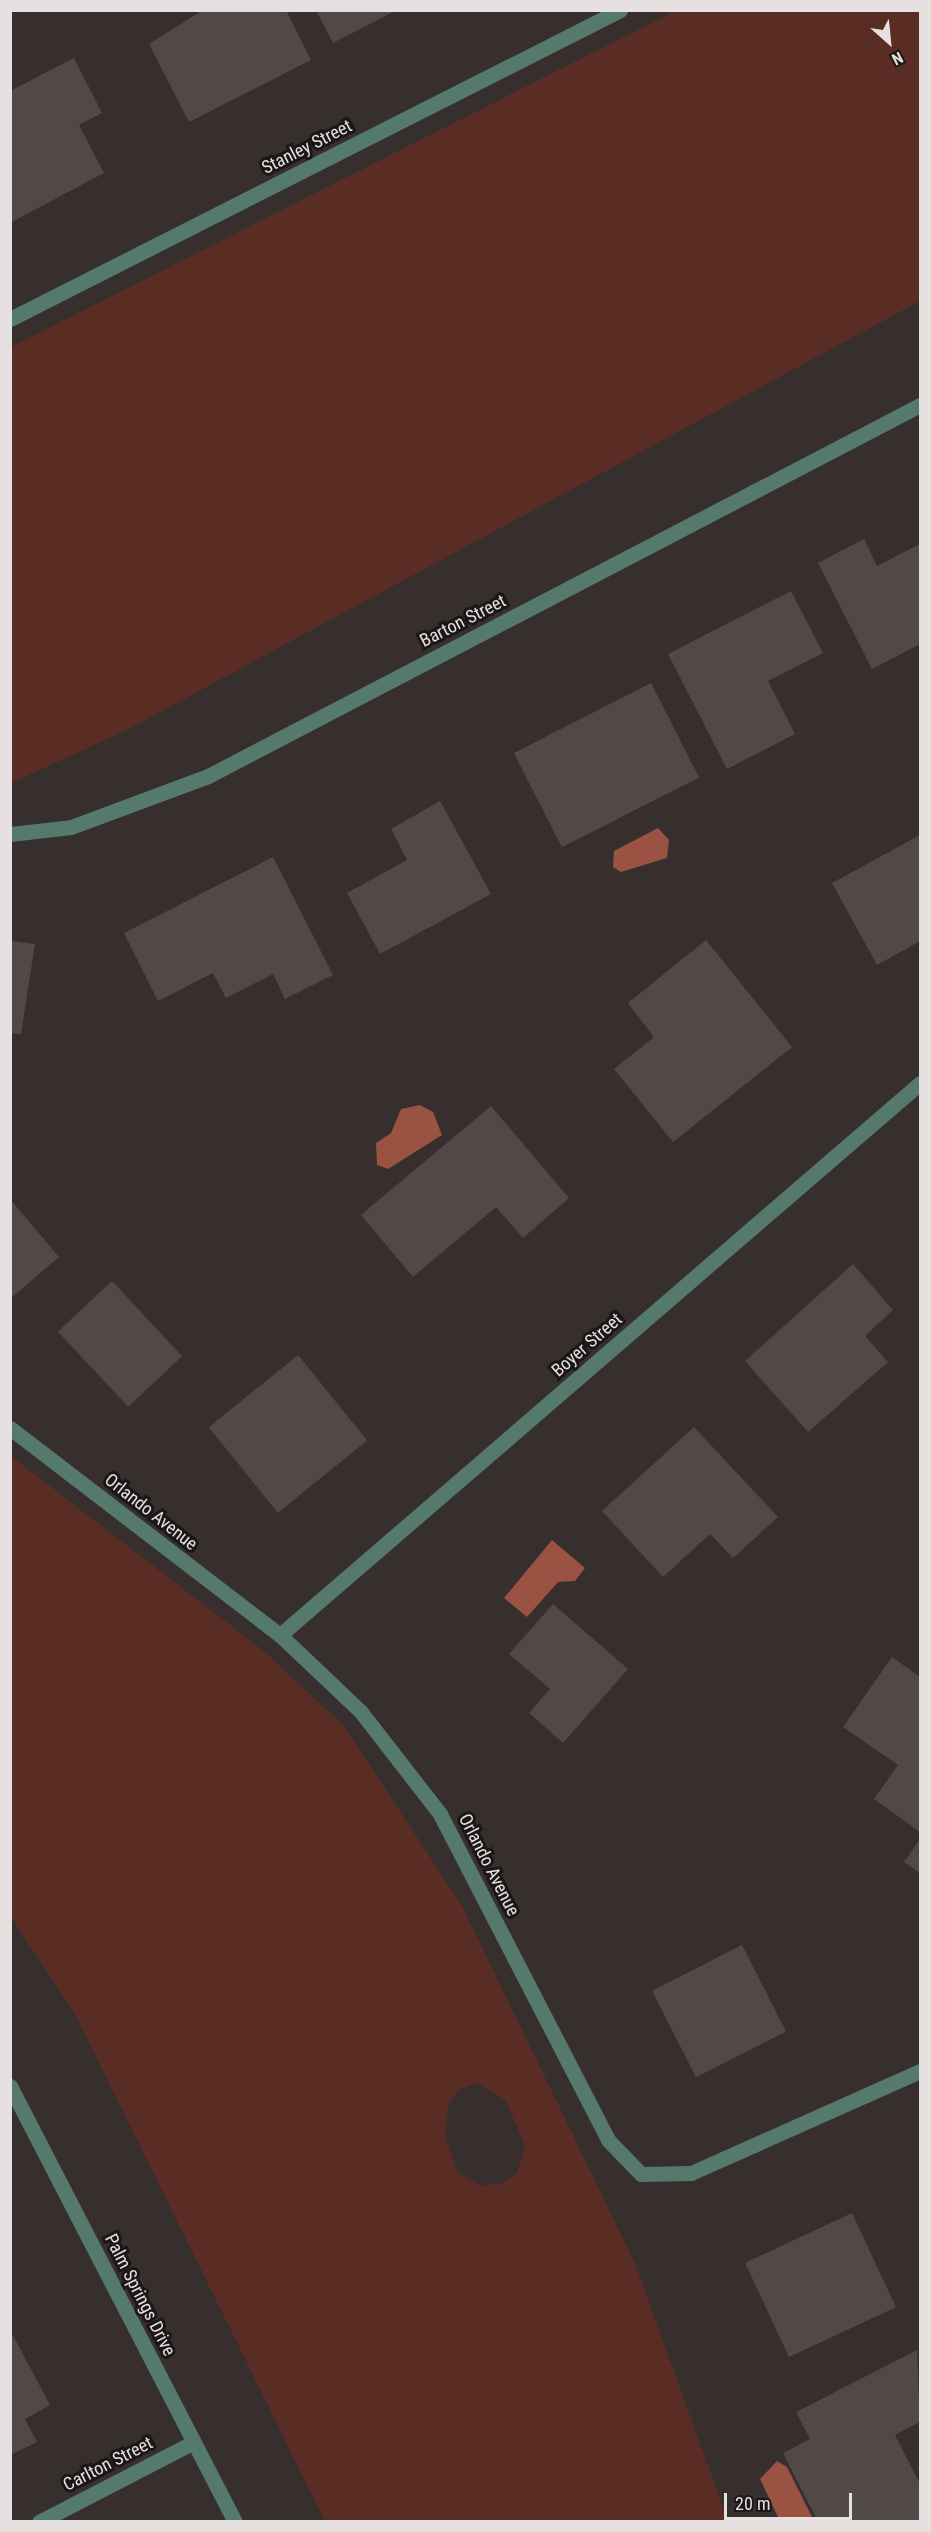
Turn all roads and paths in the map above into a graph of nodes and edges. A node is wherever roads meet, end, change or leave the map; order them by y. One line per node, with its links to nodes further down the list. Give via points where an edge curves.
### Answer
1 (620, 10): 2 (street, Stanley Street)
2 (10, 319)
3 (921, 405): 4 (street, Barton Street, via 208,776 71,827)
4 (10, 834)
5 (921, 1083): 7 (street, Boyer Street)
6 (10, 1428): 7 (street, Orlando Avenue)
7 (280, 1635): 8 (street, Orlando Avenue, via 362,1712 440,1814 608,2140 641,2174 691,2173)
8 (921, 2071)
9 (10, 2086): 10 (street, Palm Springs Drive)
10 (194, 2442): 11 (street, Carlton Street); 12 (street, Palm Springs Drive)
11 (39, 2522)
12 (235, 2522)

